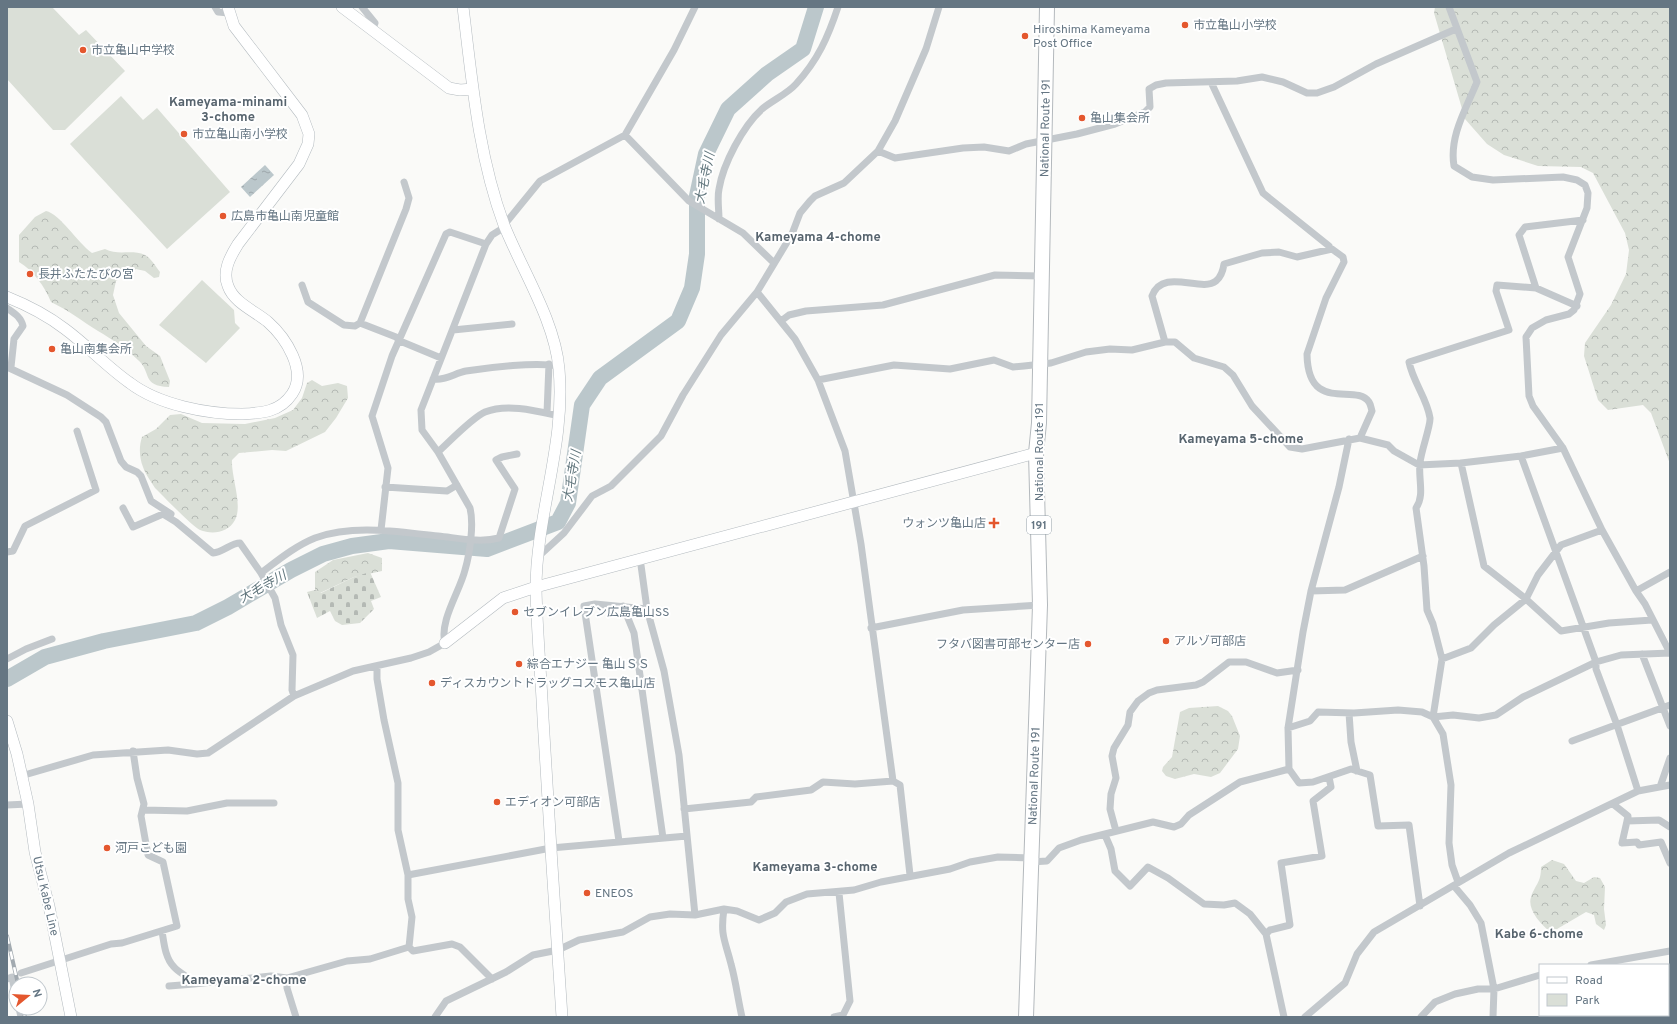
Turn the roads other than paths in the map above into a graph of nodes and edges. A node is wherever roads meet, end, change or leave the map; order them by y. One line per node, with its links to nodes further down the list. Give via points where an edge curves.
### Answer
1 (215, 7): 10 (street, via 218,12)
2 (342, 7): 12 (street)
3 (362, 7): 12 (street, via 375,23)
4 (463, 7): 14 (street)
5 (695, 7): 15 (street, via 674,50)
6 (838, 7): 19 (street, via 826,41 814,63 795,85 762,109 734,146 719,189)
7 (939, 7): 17 (street, via 926,49 895,121)
8 (1047, 7): 16 (highway, National Route 191 / 191)
9 (1449, 7): 11 (street)
10 (229, 10): 29 (street, via 234,26 302,115 310,134 299,164 230,257 226,279 232,294 268,323 291,351 297,373 293,393 278,408 255,414 206,412 158,398 130,384 65,328)
11 (1456, 29): 13 (street, via 1376,64 1325,92 1307,93 1283,82 1262,78); 20 (street, via 1477,82 1454,137 1454,166 1472,178 1493,180 1562,177 1577,180 1584,185 1588,193)
12 (372, 30): 14 (street, via 449,88)
13 (1212, 82): 16 (street, via 1156,85 1148,89 1150,107 1145,112 1115,124); 23 (street, via 1263,193)
14 (473, 89): 21 (street, via 487,170)
15 (625, 135): 19 (street, via 689,201); 21 (street, via 540,181)
16 (1044, 141): 17 (street, via 1026,144 1009,151 964,148 895,158); 25 (highway, National Route 191 / 191)
17 (878, 151): 24 (street, via 844,184 815,196 810,201 800,213 792,234)
18 (404, 182): 33 (street, via 409,198 406,209)
19 (717, 218): 24 (street, via 743,233)
20 (1583, 220): 27 (street, via 1525,227 1519,235); 30 (street, via 1568,257 1580,294)
21 (504, 224): 22 (street, via 500,230 492,234); 40 (street, via 556,344)
22 (486, 244): 35 (street); 36 (street, via 450,232 446,234)
23 (1329, 246)
24 (774, 263): 28 (street)
25 (1041, 276): 32 (street, via 995,275 882,305 806,311 789,315); 39 (highway, National Route 191 / 191)
26 (302, 285): 33 (street, via 308,302 344,325 355,326)
27 (1536, 288): 30 (street); 54 (street, via 1497,285 1496,291 1509,330 1409,362 1428,405 1430,420)
28 (757, 292): 32 (street); 65 (street, via 721,334 661,436 611,486 592,496 564,533)
29 (7, 297)
30 (1577, 306): 49 (street, via 1569,314 1546,320 1532,328 1526,337 1529,396 1533,406)
31 (7, 308): 41 (street, via 18,315 23,326 14,339)
32 (781, 321): 43 (street, via 795,339)
33 (360, 323): 36 (street, via 396,337)
34 (512, 324): 35 (street)
35 (453, 330): 38 (street)
36 (400, 341): 38 (street); 57 (street, via 392,356 372,416 388,468)
37 (1165, 342): 39 (street, via 1132,350 1110,349 1077,353 1067,359); 47 (street, via 1152,296 1163,284 1209,284 1215,282 1222,274 1224,264 1262,254 1279,252 1297,257 1332,249 1343,257 1344,262 1326,298 1307,354 1307,363 1312,378 1326,393 1361,396 1369,402 1372,411); 48 (street, via 1175,342 1194,358 1224,367 1233,375 1252,406 1290,447 1302,449)
38 (441, 358): 42 (street)
39 (1039, 364): 43 (street, via 1013,367 994,360 950,369 894,365); 52 (highway, National Route 191 / 191)
40 (554, 365): 42 (street, via 543,363 465,371 439,380); 44 (street); 45 (street, via 561,390)
41 (9, 367): 60 (street, via 29,379 67,395 101,417 106,422 121,460 126,467 141,476 151,501 171,514)
42 (433, 378): 50 (street, via 420,410 420,420 422,430)
43 (818, 380): 58 (street, via 845,451)
44 (547, 413): 45 (street); 50 (street, via 529,409 485,412)
45 (559, 416): 65 (street)
46 (76, 431): 64 (street, via 96,490 25,526 13,551)
47 (1360, 438): 48 (street); 54 (street, via 1388,445 1394,452)
48 (1349, 439): 72 (street)
49 (1563, 448): 53 (street); 62 (street)
50 (438, 452): 56 (street)
51 (517, 454): 63 (street, via 496,460 515,489 499,538)
52 (1036, 454): 58 (street); 75 (highway, National Route 191 / 191)
53 (1520, 456): 55 (street); 66 (street)
54 (1419, 464): 55 (street); 67 (street, via 1421,501 1416,508)
55 (1461, 464): 74 (street, via 1484,566)
56 (457, 485): 57 (street, via 447,491); 63 (street, via 470,508 472,518)
57 (385, 487): 61 (street)
58 (854, 501): 68 (street); 79 (street)
59 (123, 508): 60 (street, via 133,528 163,514)
60 (176, 522): 70 (street, via 213,553 240,544)
61 (381, 530): 63 (street); 70 (street, via 338,532 314,538)
62 (1602, 530): 66 (street, via 1561,545); 73 (street)
63 (469, 542): 82 (street, via 466,565 443,636)
64 (7, 552)
65 (540, 553): 71 (street)
66 (1556, 553): 74 (street, via 1538,575); 80 (street)
67 (1423, 556): 72 (street, via 1345,590); 86 (street, via 1427,610)
68 (640, 558): 71 (street); 77 (street)
69 (1670, 572): 73 (street)
70 (262, 574): 90 (street, via 275,598 281,625 293,655)
71 (536, 587): 82 (street, via 503,598); 124 (street)
72 (1311, 591): 89 (street)
73 (1636, 592): 78 (street)
74 (1526, 599): 80 (street, via 1561,631); 86 (street, via 1471,648)
75 (1040, 605): 79 (street, via 963,610); 125 (highway, National Route 191 / 191)
76 (623, 606): 77 (street); 122 (street, via 634,633); 123 (street, via 584,606)
77 (647, 608): 115 (street, via 664,671 679,755)
78 (1652, 620): 80 (street); 83 (street)
79 (871, 628): 107 (street)
80 (1583, 628): 87 (street)
81 (52, 639): 85 (street)
82 (445, 644): 88 (street, via 429,652)
83 (1670, 653): 84 (street)
84 (1642, 654): 87 (street, via 1621,655); 92 (street)
85 (7, 659)
86 (1442, 659): 94 (street)
87 (1596, 662): 94 (street, via 1523,697 1496,715 1480,718 1453,715); 96 (street, via 1596,670)
88 (377, 666): 90 (street, via 353,671); 127 (street, via 384,720 398,783 398,830)
89 (1298, 670): 98 (street); 119 (street, via 1277,673 1246,662 1229,662 1196,685 1157,690 1138,701 1130,712 1128,725 1112,756 1116,778 1110,809)
90 (294, 696): 101 (street, via 208,753)
91 (1670, 705): 92 (street)
92 (1663, 708): 96 (street); 97 (street)
93 (1349, 713): 94 (street, via 1398,710 1422,712); 98 (street, via 1318,712 1310,721); 104 (street, via 1350,737)
94 (1433, 717): 129 (street, via 1443,734 1451,785 1449,843)
95 (7, 721): 105 (street, Utsu Kabe Line)
96 (1617, 725): 99 (street); 110 (street)
97 (1670, 726)
98 (1288, 728): 103 (street)
99 (1572, 741)
100 (7, 742): 105 (street, Utsu Kabe Line)
101 (133, 751): 105 (street, via 93,755); 116 (street)
102 (1670, 758): 109 (street)
103 (1289, 769): 106 (street, via 1299,784); 119 (street, via 1240,782 1174,827 1153,822)
104 (1357, 771): 106 (street, via 1351,769); 131 (street, via 1370,776 1378,826 1409,825)
105 (21, 776): 112 (street, Utsu Kabe Line)
106 (1329, 777): 135 (street, via 1331,787 1313,801 1322,856 1281,863 1290,925 1270,930)
107 (892, 781): 115 (street, via 855,784 823,782 811,790 756,797 751,802); 128 (street, via 900,785)
108 (1670, 784): 109 (street)
109 (1660, 787): 110 (street)
110 (1638, 791): 113 (street)
111 (274, 803): 116 (street, via 227,803 186,811)
112 (28, 804): 114 (street); 139 (street, Utsu Kabe Line, via 35,852)
113 (1613, 804): 117 (street, via 1628,816); 129 (street, via 1509,853)
114 (7, 805)
115 (684, 808): 121 (street)
116 (144, 810): 134 (street, via 141,816 148,854 163,862 177,926)
117 (1627, 821): 118 (street, via 1660,820); 126 (street, via 1622,843 1637,842 1639,845 1661,842)
118 (1670, 827)
119 (1116, 832): 120 (street)
120 (1105, 835): 125 (street, via 1059,848 1047,861); 135 (street, via 1111,849 1115,871 1130,886 1148,866 1204,904 1235,903 1250,914)
121 (687, 836): 122 (street); 133 (street)
122 (662, 838): 123 (street)
123 (619, 842): 124 (street)
124 (551, 848): 127 (street); 137 (street)
125 (1031, 860): 128 (street, via 998,857 950,869); 154 (highway, National Route 191 / 191)
126 (1670, 863)
127 (408, 875): 136 (street, via 408,899 412,917)
128 (910, 875): 130 (street)
129 (1456, 884): 131 (street); 147 (street, via 1481,923)
130 (839, 893): 132 (street, via 796,897 786,902 775,913 759,920); 153 (street, via 850,1001 843,1015)
131 (1420, 906): 156 (street, via 1374,932 1357,954 1345,983)
132 (724, 909): 133 (street); 152 (street, via 721,928)
133 (695, 915): 137 (street, via 650,916 623,932 579,940)
134 (162, 931): 139 (street); 145 (street, via 170,962)
135 (1266, 934): 155 (street)
136 (409, 947): 143 (street, via 370,959 347,962); 144 (street, via 413,951 452,944 460,947 467,957)
137 (558, 950): 144 (street, via 533,955); 151 (street)
138 (1670, 951): 140 (street)
139 (60, 960): 141 (street); 148 (street, Utsu Kabe Line)
140 (1597, 964)
141 (21, 973)
142 (1539, 975): 147 (street)
143 (287, 978): 145 (street, via 271,976); 149 (street)
144 (492, 979): 150 (street, via 446,1001)
145 (194, 984): 146 (street)
146 (170, 986)
147 (1494, 989): 157 (street, via 1454,994 1435,1002); 158 (street)
148 (71, 1017)
149 (296, 1017)
150 (435, 1017)
151 (562, 1017)
152 (742, 1017)
153 (834, 1017)
154 (1026, 1017)
155 (1284, 1017)
156 (1305, 1017)
157 (1421, 1017)
158 (1493, 1017)

